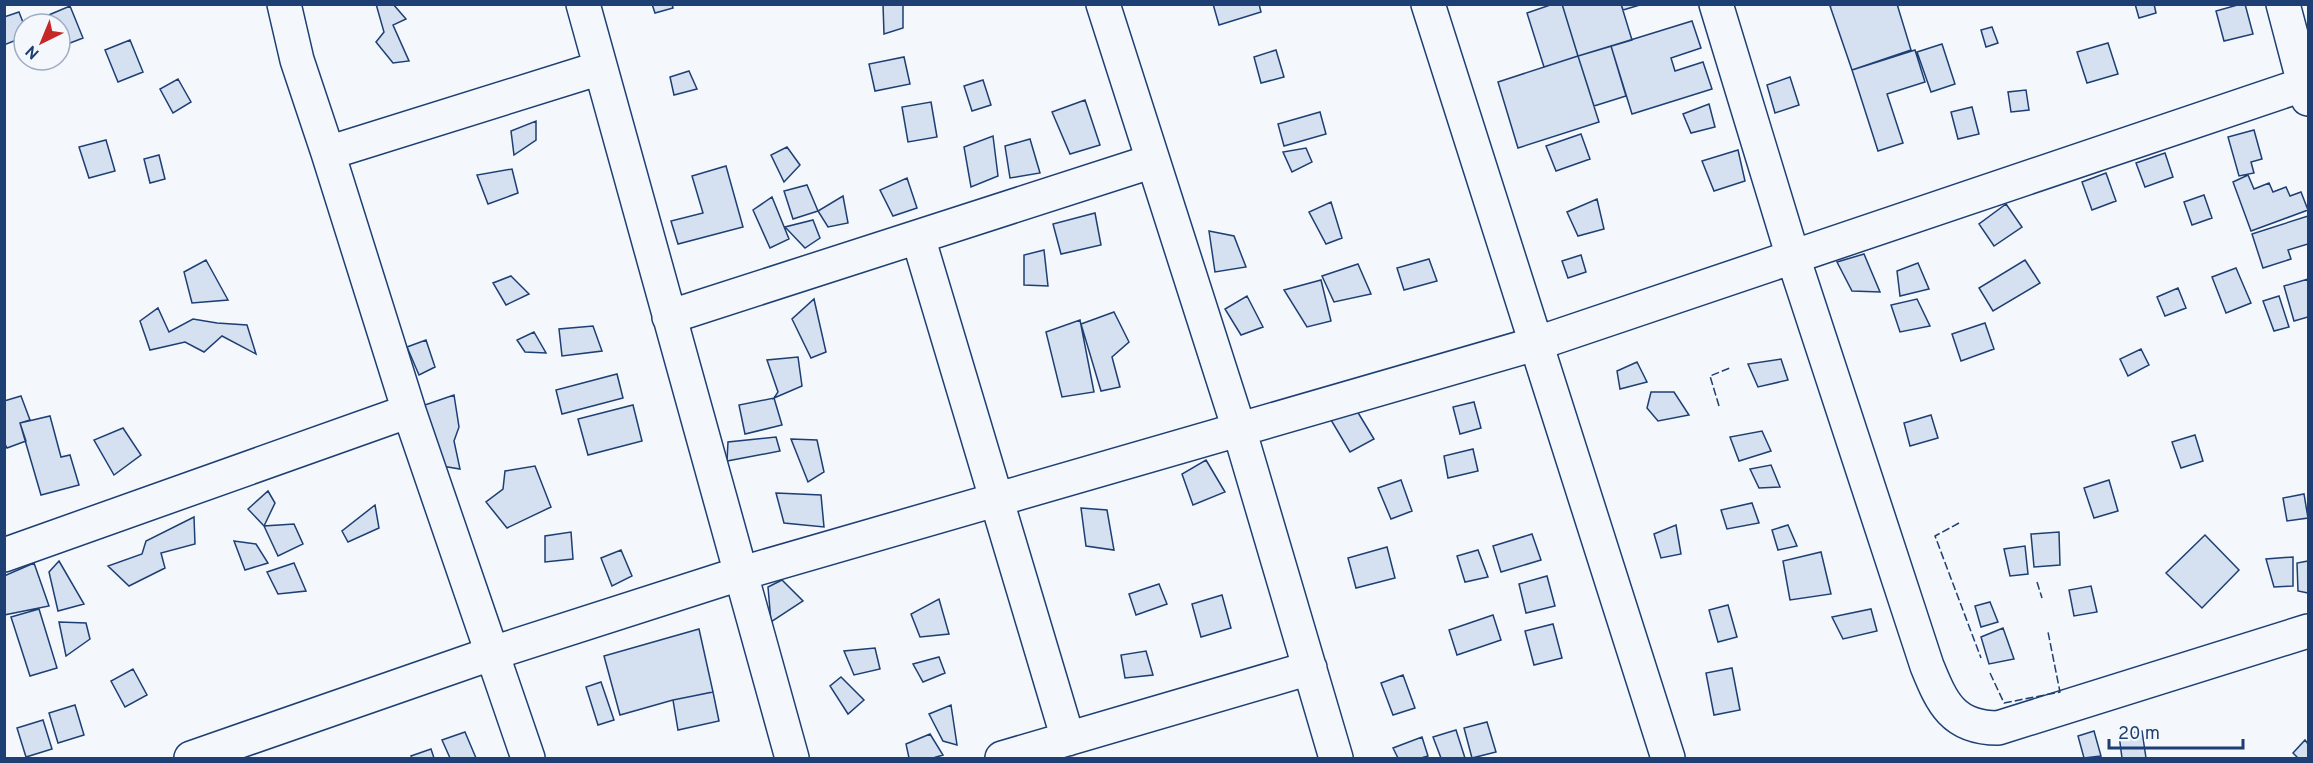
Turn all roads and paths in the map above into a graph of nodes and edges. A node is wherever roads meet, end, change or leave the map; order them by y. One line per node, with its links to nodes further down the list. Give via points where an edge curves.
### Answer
1 (284, 4): 9 (street, via 297,60)
2 (583, 4): 7 (street)
3 (1103, 4): 10 (street)
4 (1428, 4): 14 (street)
5 (1716, 4): 12 (street)
6 (2283, 4): 8 (street)
7 (600, 68): 9 (street); 13 (street)
8 (2307, 89): 12 (street)
9 (328, 153): 15 (street)
10 (1153, 161): 11 (street); 16 (street)
11 (918, 237): 13 (street); 17 (street)
12 (1792, 257): 14 (street); 20 (street, via 1927,666 1939,695 1958,718 1979,728 1998,728)
13 (669, 317): 19 (street)
14 (1535, 344): 16 (street); 29 (street)
15 (409, 411): 18 (street); 21 (street)
16 (1239, 429): 17 (street); 22 (street)
17 (997, 501): 19 (street); 23 (street)
18 (4, 555)
19 (739, 574): 21 (street); 26 (street)
20 (2308, 631)
21 (493, 653): 24 (street); 25 (street)
22 (1310, 668): 23 (street); 28 (street)
23 (1068, 739): 27 (street)
24 (190, 759)
25 (528, 759)
26 (792, 759)
27 (1002, 759)
28 (1336, 759)
29 (1668, 759)

